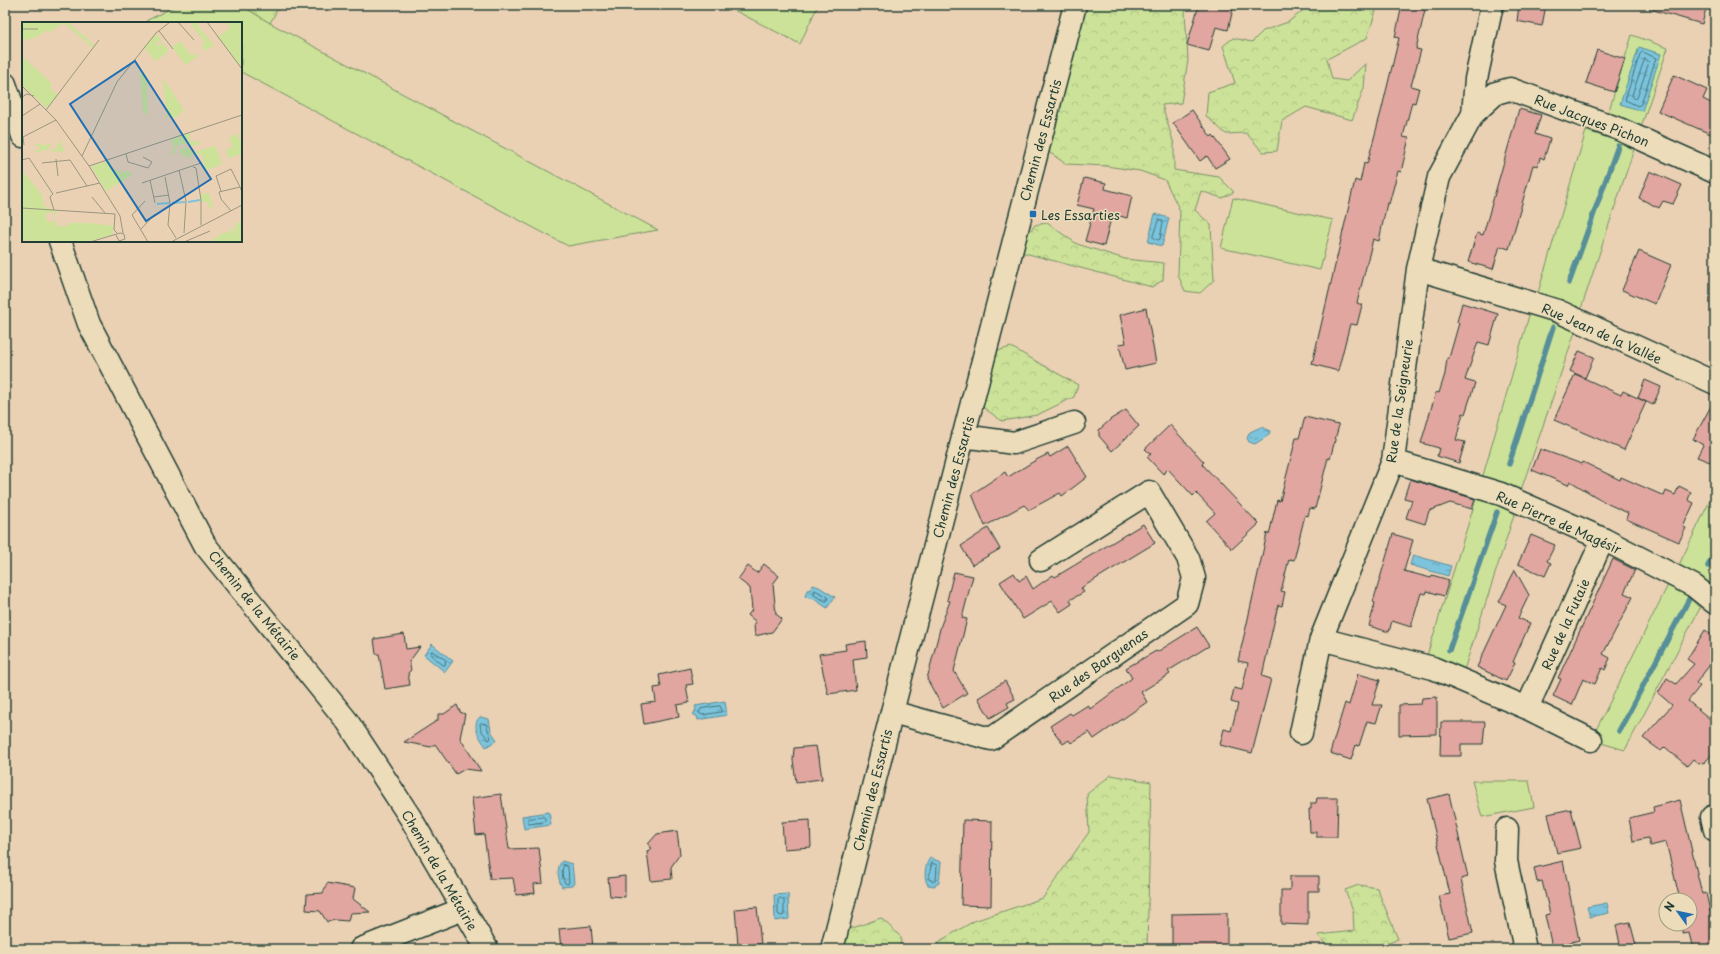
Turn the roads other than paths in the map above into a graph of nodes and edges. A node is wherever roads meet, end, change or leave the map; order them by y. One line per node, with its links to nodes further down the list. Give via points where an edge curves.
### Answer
1 (1075, 5): 11 (street, Chemin des Essartis)
2 (1492, 5): 4 (street, via 1476,79)
3 (5, 84): 5 (street)
4 (1473, 114): 6 (street, Rue Jacques Pichon, via 1496,93 1510,89 1619,129); 8 (street, Rue de la Seigneurie, via 1439,177)
5 (22, 133)
6 (1715, 172)
7 (60, 242): 22 (street, Chemin de la Métairie, via 89,324 205,545 347,721 410,817)
8 (1418, 269): 9 (street, Rue Jean de la Vallée, via 1558,310); 12 (street, Rue de la Seigneurie)
9 (1715, 383)
10 (1074, 423): 11 (street, via 1014,443)
11 (963, 436): 18 (street, Chemin des Essartis)
12 (1393, 461): 13 (street, Rue Pierre de Magésir, via 1501,494); 16 (street, Rue de la Seigneurie)
13 (1603, 539): 15 (street, Rue Pierre de Magésir, via 1694,586); 17 (street, Rue de la Futaie)
14 (1041, 560): 18 (street, Rue des Barguenas, via 1148,492 1189,563 1194,578 1187,604 991,739)
15 (1715, 603)
16 (1321, 639): 17 (street, via 1433,668); 19 (street, Rue de la Seigneurie)
17 (1527, 708): 20 (street)
18 (892, 712): 25 (street, Chemin des Essartis)
19 (1301, 733)
20 (1591, 740)
21 (1507, 829): 26 (street, via 1506,861)
22 (463, 909): 23 (street); 24 (street, Chemin de la Métairie)
23 (361, 949)
24 (487, 949)
25 (832, 949)
26 (1525, 949)

